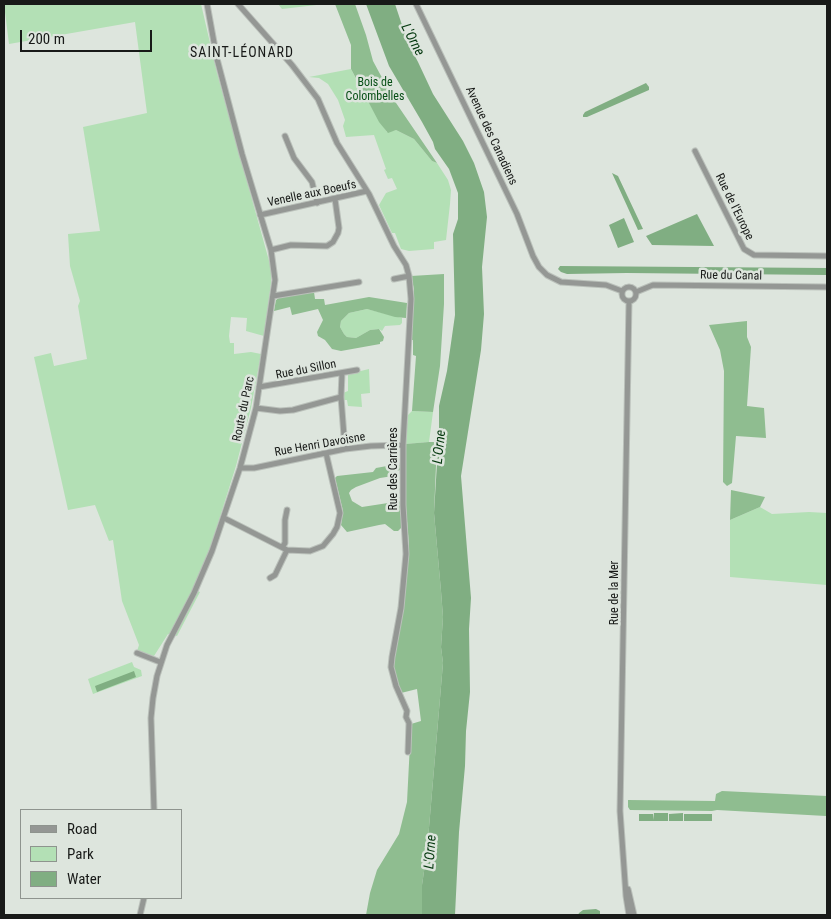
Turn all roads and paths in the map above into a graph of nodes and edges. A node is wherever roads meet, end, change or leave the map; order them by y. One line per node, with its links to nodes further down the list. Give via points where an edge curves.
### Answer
1 (207, 4): 9 (street, Route du Parc, via 218,67)
2 (238, 4): 6 (street, Rue des Carrières, via 314,92 337,143)
3 (416, 4): 16 (street, Avenue des Canadiens, via 517,214 534,260 549,276 565,283 606,285)
4 (285, 136): 8 (street, via 294,158 312,182)
5 (695, 151): 11 (street, Rue de l'Europe, via 744,249 754,255)
6 (367, 191): 7 (street, Venelle aux Boeufs); 12 (street, Rue des Carrières)
7 (336, 199): 8 (street, Venelle aux Boeufs); 10 (street, via 339,228 333,242 327,246 290,245)
8 (317, 203): 9 (street, Venelle aux Boeufs)
9 (260, 215): 10 (street, Route du Parc)
10 (271, 250): 18 (street, Route du Parc, via 275,273)
11 (827, 256)
12 (409, 276): 13 (street); 25 (street, Rue des Carrières, via 411,299)
13 (394, 280)
14 (359, 282): 18 (street)
15 (827, 287): 17 (street, Rue du Canal, via 653,285)
16 (622, 291): 17 (street, via 628,287); 19 (street, via 623,298)
17 (636, 292): 19 (street, via 635,298)
18 (273, 296): 22 (street, Route du Parc)
19 (629, 301): 37 (street, Rue de la Mer, via 620,811)
20 (357, 370): 21 (street, Rue du Sillon)
21 (342, 373): 22 (street, Rue du Sillon); 23 (street)
22 (259, 387): 24 (street, Route du Parc)
23 (341, 397): 24 (street, via 293,410); 26 (street)
24 (256, 408): 28 (street, Route du Parc)
25 (403, 446): 26 (street, Rue Henri Davoisne); 35 (street, Rue des Carrières, via 406,554 391,667 407,711)
26 (345, 449): 27 (street, Rue Henri Davoisne)
27 (326, 453): 28 (street, Rue Henri Davoisne); 31 (street, via 340,513 337,527 318,549)
28 (240, 468): 30 (street, Route du Parc)
29 (287, 510): 31 (street)
30 (224, 518): 31 (street); 34 (street, Route du Parc, via 205,568)
31 (285, 548): 32 (street)
32 (270, 578)
33 (137, 653): 34 (street)
34 (160, 662): 36 (street, Route du Parc, via 151,718)
35 (408, 752)
36 (154, 809)
37 (626, 884): 40 (street, Rue de la Mer); 41 (street, Rue de la Mer)
38 (144, 899): 39 (street)
39 (140, 915)
40 (629, 915)
41 (634, 915)

